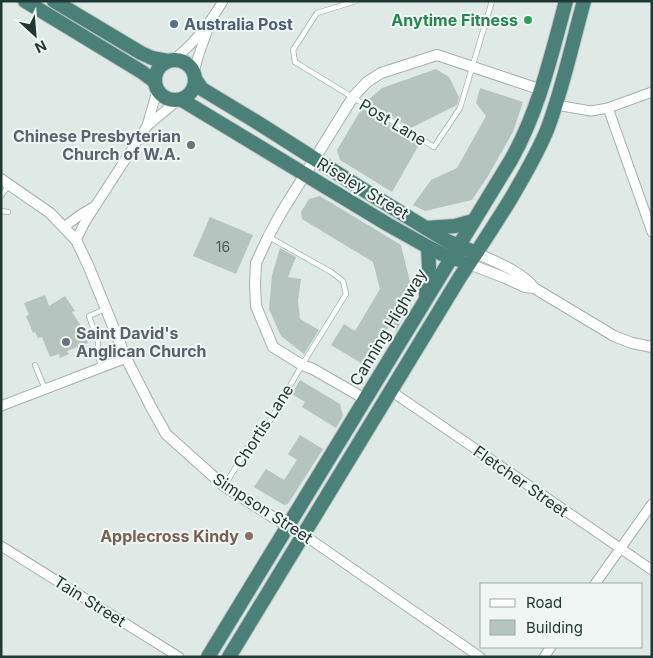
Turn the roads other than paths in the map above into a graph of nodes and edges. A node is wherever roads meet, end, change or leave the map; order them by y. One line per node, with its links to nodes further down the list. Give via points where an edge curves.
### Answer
1 (25, 1): 12 (highway, Riseley Street, via 143,73)
2 (54, 1): 9 (highway, Riseley Street, via 141,53)
3 (223, 1): 8 (street)
4 (356, 1): 15 (lane, Post Lane, via 317,13 293,50 295,62)
5 (492, 1): 10 (lane)
6 (566, 1): 13 (highway, Canning Highway)
7 (584, 1): 17 (highway)
8 (211, 21): 9 (street, via 183,52); 11 (street)
9 (171, 60): 11 (highway, Riseley Street, via 186,63); 12 (highway, via 155,73)
10 (473, 67): 13 (street); 15 (street, via 437,55 380,73); 15 (lane, Post Lane, via 460,108 434,147)
11 (195, 76): 16 (highway, via 190,95); 20 (highway, Riseley Street, via 202,89)
12 (155, 86): 16 (highway, Riseley Street, via 168,100); 19 (street)
13 (542, 90): 27 (highway, Canning Highway, via 522,139)
14 (652, 92): 18 (street)
15 (353, 97): 20 (street)
16 (180, 100): 19 (street); 21 (highway, Riseley Street)
17 (556, 105): 18 (street, via 591,111); 35 (highway, via 521,182)
18 (608, 108): 30 (street)
19 (147, 126): 24 (street)
20 (315, 159): 21 (street); 29 (highway, Riseley Street)
21 (306, 174): 31 (street); 33 (highway, Riseley Street)
22 (5, 181): 23 (lane); 28 (street, Simpson Street)
23 (1, 196)
24 (96, 205): 28 (street); 32 (street)
25 (1, 211): 26 (lane)
26 (8, 212)
27 (473, 221): 29 (highway); 34 (highway, Canning Highway)
28 (64, 227): 32 (street, Simpson Street)
29 (426, 228): 34 (highway, Riseley Street, via 447,241)
30 (652, 232)
31 (268, 237): 41 (street, via 256,263 256,306 273,346); 41 (lane, Chortis Lane, via 343,281 346,294)
32 (76, 240): 37 (street, Simpson Street)
33 (428, 247): 34 (highway, Riseley Street); 36 (highway)
34 (454, 251): 35 (highway, Riseley Street); 36 (highway, Canning Highway)
35 (473, 258): 38 (street, Riseley Street, via 525,287 534,288 614,336 632,343); 44 (highway)
36 (426, 298): 45 (highway, Canning Highway)
37 (106, 308): 39 (street, Simpson Street); 42 (lane, via 89,316)
38 (651, 345)
39 (126, 358): 42 (street); 47 (street, Simpson Street, via 166,434)
40 (35, 365): 43 (lane)
41 (302, 365): 45 (street); 47 (lane, Chortis Lane, via 264,431 256,434)
42 (102, 367): 43 (street)
43 (44, 389): 46 (street)
44 (391, 391): 50 (highway); 52 (street, Fletcher Street)
45 (364, 399): 49 (highway, Canning Highway)
46 (1, 406)
47 (224, 486): 49 (street, Simpson Street)
48 (652, 504): 52 (street)
49 (288, 526): 50 (street, Simpson Street); 56 (highway, Canning Highway)
50 (304, 535): 57 (highway); 58 (street, Simpson Street)
51 (1, 546): 55 (street, Tain Street)
52 (620, 549): 53 (street, Fletcher Street); 54 (street)
53 (652, 570)
54 (596, 583)
55 (179, 657)
56 (208, 657)
57 (229, 657)
58 (480, 657)

